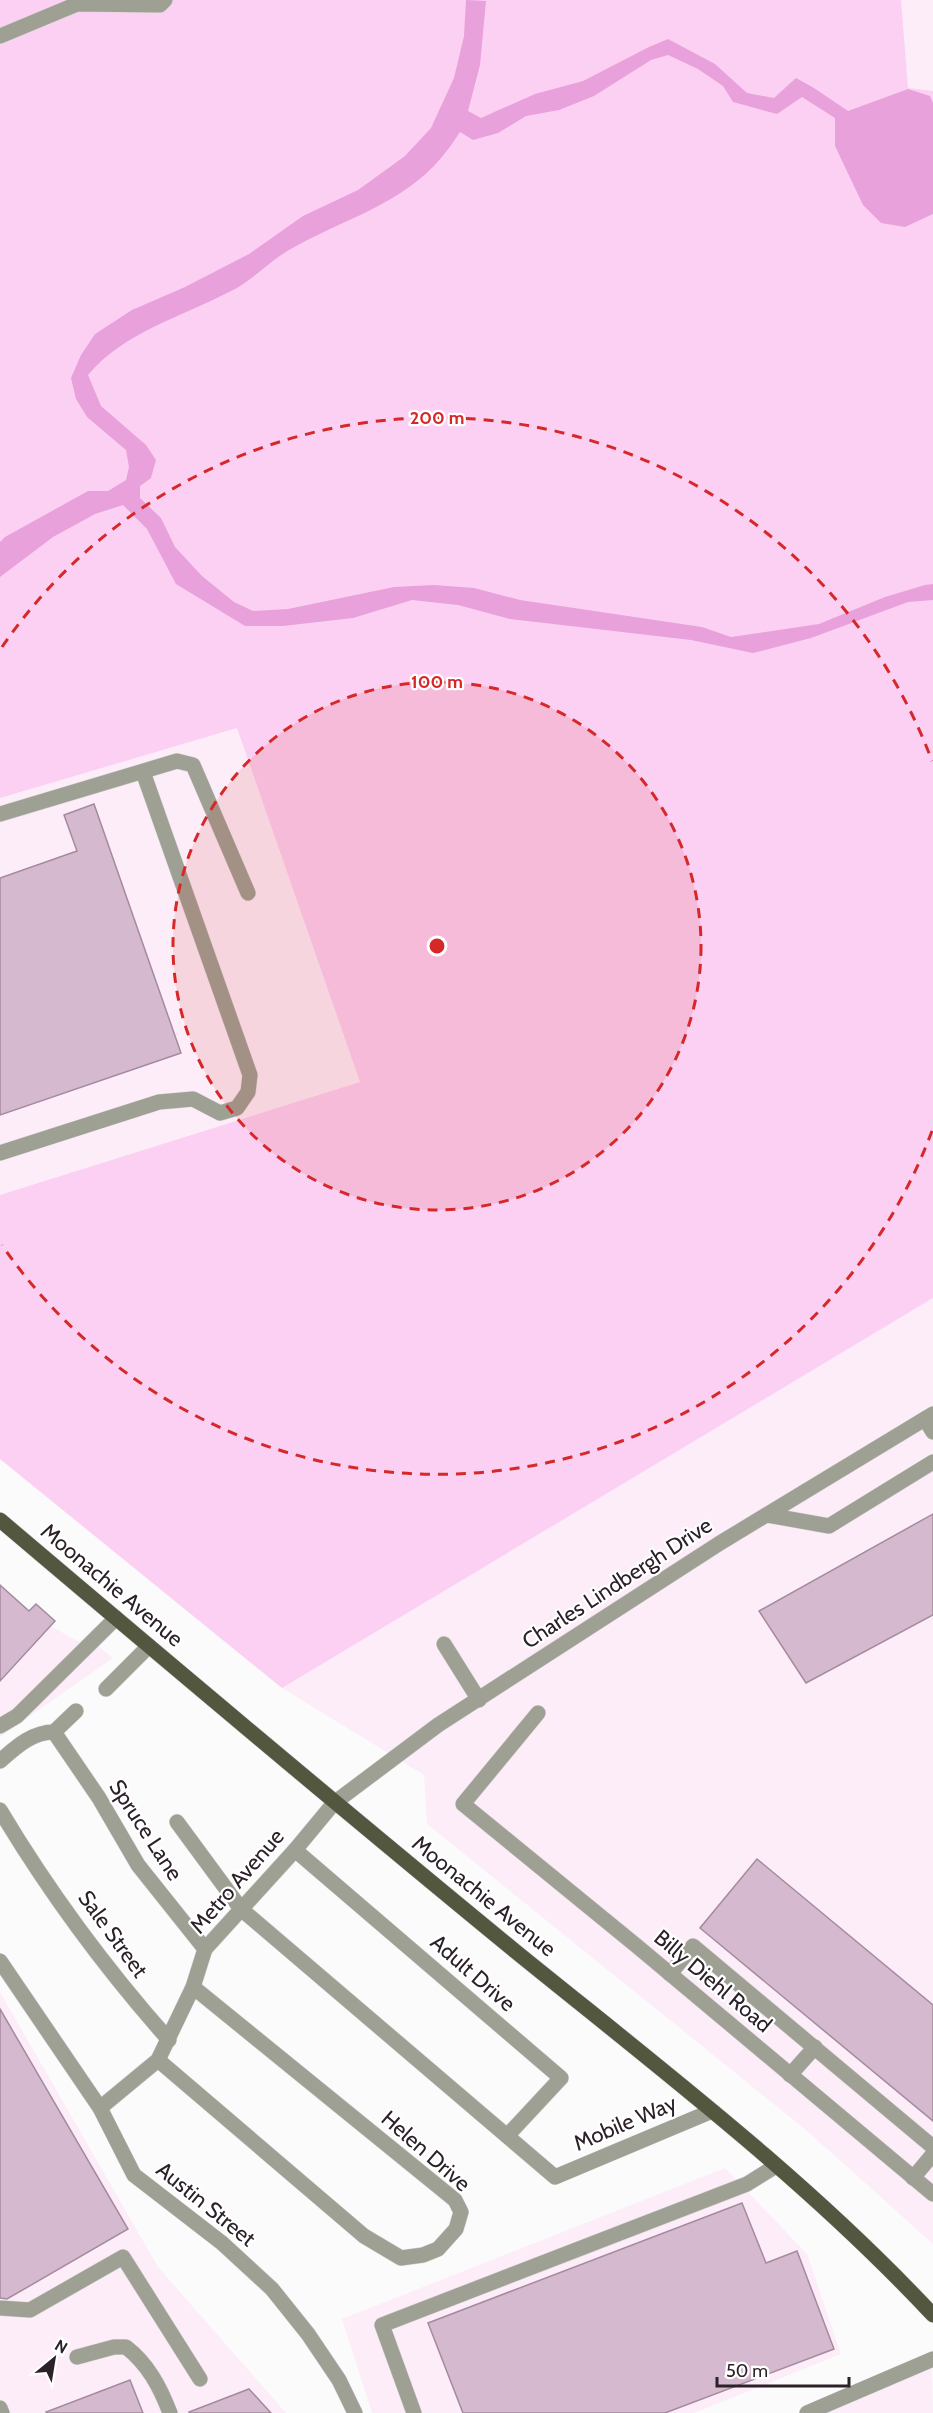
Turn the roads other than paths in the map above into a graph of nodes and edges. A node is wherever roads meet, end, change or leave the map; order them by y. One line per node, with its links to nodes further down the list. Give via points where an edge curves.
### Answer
1 (165, 0): 2 (street, via 160,5 77,4)
2 (0, 36)
3 (142, 772): 4 (street); 5 (street, via 177,761 193,765); 6 (street, via 250,1075 248,1092 237,1108 220,1113 193,1099 159,1102)
4 (0, 814)
5 (248, 893)
6 (0, 1153)
7 (930, 1422): 9 (street, Charles Lindbergh Drive)
8 (933, 1462): 9 (street, via 829,1526)
9 (767, 1515): 15 (street, Charles Lindbergh Drive)
10 (0, 1520): 11 (main road, Moonachie Avenue)
11 (116, 1618): 13 (main road, Moonachie Avenue); 18 (street, via 16,1716)
12 (444, 1644): 15 (street)
13 (149, 1646): 14 (street); 21 (main road, Moonachie Avenue)
14 (106, 1689)
15 (478, 1700): 21 (street, Charles Lindbergh Drive)
16 (76, 1711): 19 (street)
17 (538, 1713): 28 (street, Billy Diehl Road, via 463,1804)
18 (0, 1726)
19 (54, 1732): 20 (street, via 31,1737); 26 (street, Spruce Lane, via 138,1865)
20 (0, 1761)
21 (334, 1803): 24 (street, Metro Avenue); 35 (main road, Moonachie Avenue)
22 (0, 1810): 30 (street, Sale Street, via 24,1851 123,1989)
23 (177, 1821): 25 (street)
24 (296, 1850): 25 (street, Metro Avenue); 36 (street, Adult Drive, via 561,2078)
25 (241, 1909): 26 (street, Metro Avenue); 36 (street)
26 (205, 1949): 29 (street, Metro Avenue)
27 (0, 1961): 34 (street, Austin Street)
28 (670, 1974): 31 (street, via 693,1946); 33 (street, Billy Diehl Road)
29 (194, 1987): 30 (street, Metro Avenue); 32 (street, Helen Drive, via 455,2200 461,2212 456,2229 438,2249 401,2258 364,2236)
30 (169, 2040): 32 (street, Metro Avenue)
31 (815, 2047): 33 (street); 37 (street)
32 (158, 2060): 34 (street, Metro Avenue)
33 (790, 2075): 40 (street, Billy Diehl Road)
34 (100, 2108): 50 (street, Austin Street, via 134,2175 222,2243 272,2289 339,2380)
35 (712, 2111): 36 (street, Mobile Way, via 555,2177); 39 (main road, Moonachie Avenue)
36 (507, 2136)
37 (933, 2147)
38 (933, 2154): 40 (street)
39 (776, 2166): 43 (main road, Moonachie Avenue, via 888,2267); 51 (street, via 747,2184 382,2325)
40 (913, 2178): 41 (street, Billy Diehl Road)
41 (933, 2194)
42 (0, 2308): 46 (street, via 30,2310 123,2257)
43 (933, 2315)
44 (77, 2357): 49 (street, via 126,2347 137,2355 160,2388)
45 (931, 2365): 52 (street)
46 (200, 2379)
47 (0, 2408): 48 (street)
48 (2, 2413)
49 (170, 2413)
50 (355, 2413)
51 (414, 2413)
52 (807, 2413)

